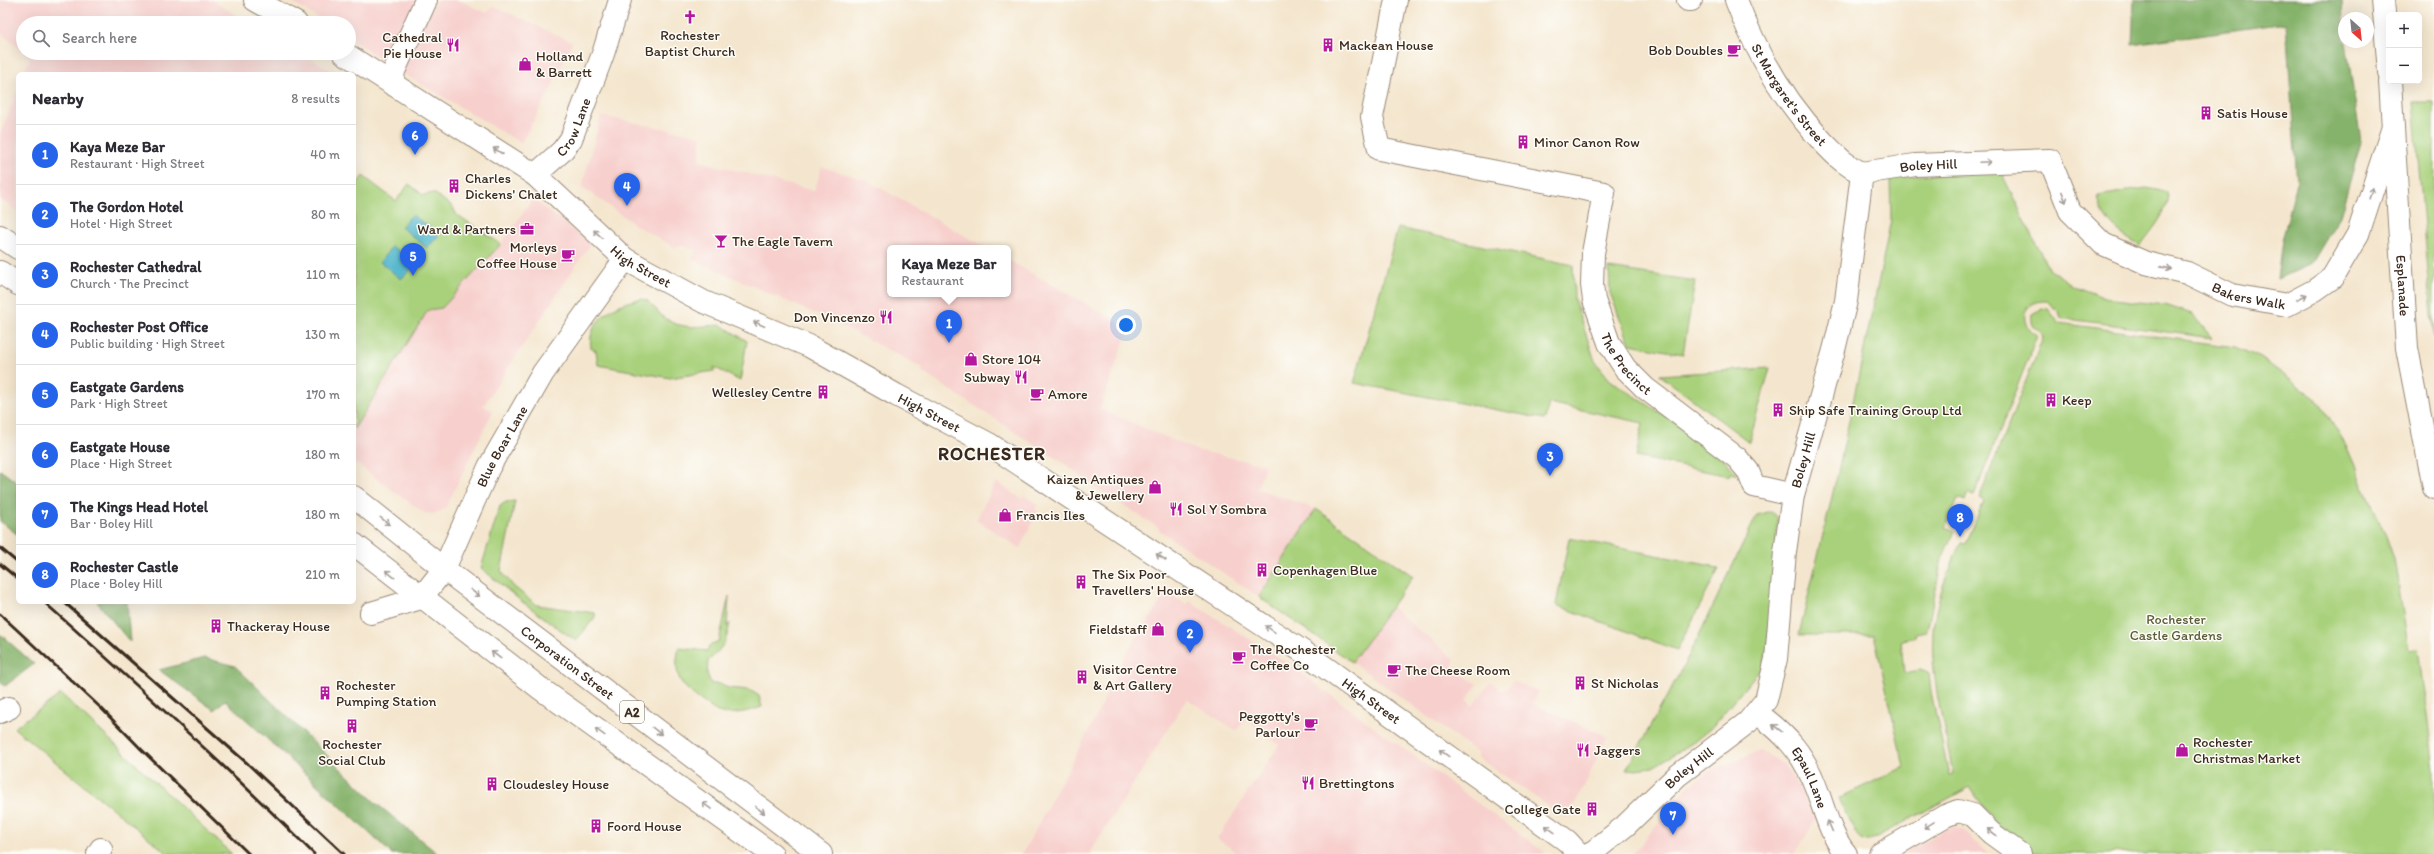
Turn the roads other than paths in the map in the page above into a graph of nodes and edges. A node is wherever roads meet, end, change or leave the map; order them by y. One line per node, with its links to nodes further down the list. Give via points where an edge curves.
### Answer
1 (255, 0): 7 (street)
2 (426, 0): 10 (street, via 394,71)
3 (620, 0): 15 (street, Crow Lane, via 604,54 572,139)
4 (1396, 0): 22 (street, The Precinct, via 1372,117 1378,149 1604,193 1593,253 1592,285 1594,300 1612,348 1625,368 1645,388 1738,458 1748,471 1754,486)
5 (1736, 0): 14 (street, St Margaret's Street, via 1758,50 1787,99 1846,166)
6 (2383, 0): 8 (street)
7 (284, 16)
8 (2387, 48)
9 (355, 60): 10 (street, High Street)
10 (392, 84): 15 (street, High Street, one-way to 10)
11 (2390, 84): 12 (street, Esplanade)
12 (2393, 126): 13 (street, Bakers Walk, one-way to 12, via 2070,212 2103,244 2146,263 2187,273 2232,295 2287,305 2332,278 2358,234); 21 (street, Esplanade, via 2407,348)
13 (2050, 160): 14 (street, Boley Hill, one-way to 13, via 1915,165)
14 (1862, 173): 22 (street, Boley Hill, via 1846,301)
15 (535, 175): 18 (street, High Street, one-way to 15)
16 (0, 236): 17 (street)
17 (16, 247)
18 (625, 259): 25 (street, Blue Boar Lane, via 543,373 490,467); 31 (street, High Street, one-way to 18, via 1567,841 1305,653 989,444 809,346 704,302)
19 (0, 272): 20 (street)
20 (16, 283)
21 (2434, 488)
22 (1793, 495): 28 (street, Boley Hill, via 1776,659 1766,700)
23 (356, 499): 25 (street, Corporation Street / A2, one-way to 25)
24 (356, 546): 26 (street, A2, one-way to 24)
25 (444, 569): 26 (street, Blue Boar Lane); 30 (street, Corporation Street / A2, one-way to 30)
26 (421, 598): 27 (street); 29 (street, A2, one-way to 26, via 575,714)
27 (371, 613)
28 (1757, 713): 32 (street, Boley Hill, via 1736,733 1676,776 1625,826); 33 (street, Epaul Lane, one-way to 28, via 1837,841 1799,753 1783,733)
29 (772, 854)
30 (821, 854)
31 (1579, 854)
32 (1588, 854)
33 (1846, 854)
34 (1880, 854): 35 (street, one-way to 34, via 1989,832 1975,816 1965,811 1946,816)
35 (2020, 854)

